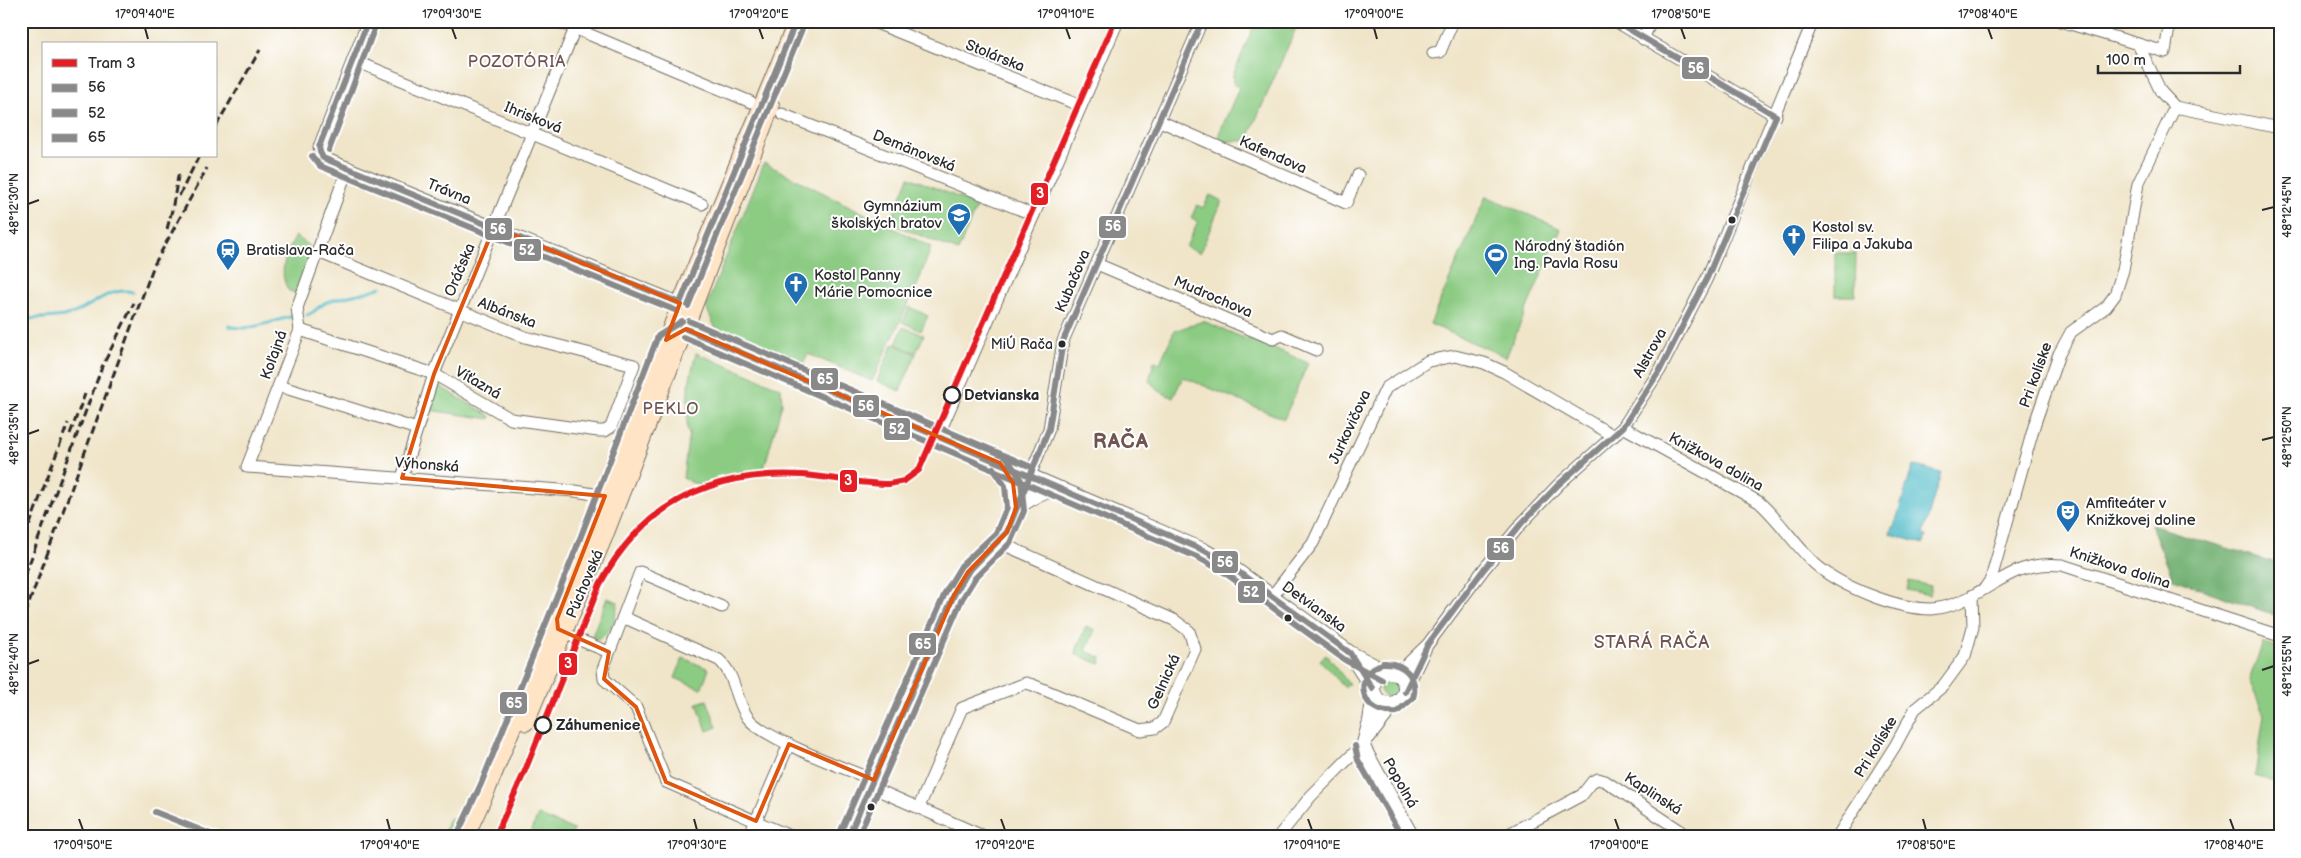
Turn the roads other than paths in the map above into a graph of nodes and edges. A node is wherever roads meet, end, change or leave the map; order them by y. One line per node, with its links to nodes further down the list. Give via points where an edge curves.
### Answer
1 (368, 21): 18 (street)
2 (557, 21): 14 (street)
3 (796, 21): 35 (main road, Púchovská)
4 (806, 21): 37 (main road, Púchovská)
5 (870, 21): 20 (street, Stolárska)
6 (1118, 21): 20 (street)
7 (1202, 21): 24 (street, Kubačova)
8 (1453, 21): 17 (street, via 1440,52)
9 (1615, 21): 15 (street)
10 (1651, 21): 15 (street)
11 (1813, 21): 23 (street, Alstrova)
12 (2060, 21): 16 (street)
13 (2170, 21): 16 (street, via 2165,52)
14 (576, 25): 19 (street); 26 (street, Oráčska)
15 (1643, 39): 23 (street)
16 (2138, 44): 21 (street, via 2162,92)
17 (1432, 53)
18 (354, 60): 26 (street, Ihrisková); 28 (street, Trávna, via 319,147 324,158)
19 (752, 102)
20 (1081, 106): 31 (street)
21 (2175, 107): 25 (street); 57 (street, Pri kolíske, via 2138,184 2123,270 2115,296 2106,307 2071,332 2059,354)
22 (782, 114): 31 (street, Demänovská)
23 (1776, 116): 44 (street, Alstrova, via 1708,278 1660,370)
24 (1160, 121): 29 (street, Kafendova, via 1346,204); 34 (street, Kubačova)
25 (2280, 128): 27 (street)
26 (532, 134): 30 (street, Ihrisková); 32 (street, Oráčska)
27 (2280, 136)
28 (348, 167): 32 (street, Trávna); 33 (street, Koľajná)
29 (1358, 175)
30 (702, 204)
31 (1034, 215): 46 (street)
32 (494, 227): 35 (street, Trávna); 36 (street, Oráčska)
33 (318, 252): 36 (street, Albánska); 38 (street, Koľajná, via 297,308)
34 (1097, 264): 40 (street, Mudrochova, via 1273,339 1282,335); 50 (street, Kubačova, via 1063,341 1051,422)
35 (680, 303): 37 (main road); 39 (main road, Púchovská)
36 (459, 310): 41 (street, Oráčska); 43 (street, Albánska, via 525,337 634,365)
37 (686, 329): 39 (main road); 46 (street, Detvianska); 53 (main road, Púchovská)
38 (300, 330): 41 (street, Víťazná); 42 (street, Koľajná)
39 (666, 340): 54 (main road, Púchovská)
40 (1316, 350)
41 (434, 374): 43 (street, Víťazná, via 510,419 598,431 611,427); 45 (street, Oráčska)
42 (279, 386): 45 (street); 49 (street, Koľajná)
43 (623, 394)
44 (1623, 427): 47 (street, Alstrova); 59 (street, Knižkova dolina, via 1759,502 1816,565 1840,580 1908,606 1947,607)
45 (417, 429): 51 (street, Oráčska)
46 (938, 436): 48 (street, Detvianska)
47 (1614, 436): 58 (street, Jurkovičova, via 1484,363 1455,356 1428,361 1386,388 1313,543); 65 (street, Alstrova, via 1521,524)
48 (1000, 463): 50 (street, Detvianska); 55 (street, via 1013,483)
49 (247, 467): 51 (street, Výhonská)
50 (1030, 476): 52 (street, Detvianska); 55 (street, Kubačova)
51 (402, 478): 54 (street, Výhonská)
52 (1060, 489): 55 (street, via 1040,493); 58 (street, Detvianska, via 1203,550)
53 (622, 494): 54 (street, Výhonská); 62 (main road, Púchovská)
54 (606, 496): 62 (main road, Púchovská)
55 (1016, 508): 56 (street, Kubačova, via 1007,532)
56 (998, 542): 74 (street, Kubačova, via 968,572 954,595); 75 (street, Gelnická, via 1185,626 1193,639 1194,651 1163,722 1150,729 1140,730 1026,684 962,708)
57 (1984, 590): 59 (street, Knižkova dolina); 64 (street, Knižkova dolina, via 2012,572 2029,566 2062,565)
58 (1272, 596): 67 (street, Detvianska)
59 (1972, 596): 88 (street, Pri kolíske, via 1973,627 1965,656 1943,686 1915,709)
60 (722, 607): 61 (street, via 640,572)
61 (623, 617): 66 (street); 73 (street, via 719,660 729,672 747,717 762,731)
62 (564, 618): 63 (main road, Púchovská); 78 (main road, Púchovská)
63 (569, 636): 66 (street); 79 (main road, Púchovská, via 555,655)
64 (2280, 636)
65 (1428, 644): 68 (street, Alstrova); 70 (street, Alstrova)
66 (609, 652): 76 (street, via 603,669 607,683 636,707 666,782)
67 (1350, 653): 68 (street, Detvianska); 69 (street, Detvianska)
68 (1392, 673): 69 (street, via 1377,677); 70 (street, via 1404,680)
69 (1373, 691): 71 (street, via 1382,703); 72 (street)
70 (1405, 692): 71 (street, via 1402,699)
71 (1394, 704): 72 (street)
72 (1364, 742): 84 (street, via 1301,807); 85 (street, Popolná, via 1366,756)
73 (789, 744): 74 (street); 76 (street)
74 (872, 783): 75 (street); 82 (street, Kubačova)
75 (919, 807): 77 (street)
76 (756, 821): 80 (street); 81 (street)
77 (959, 832): 83 (street)
78 (466, 837)
79 (477, 837)
80 (749, 837)
81 (792, 837)
82 (848, 837)
83 (985, 837)
84 (1278, 837)
85 (1412, 837)
86 (1503, 837): 87 (street, Kaplinská, via 1582,795 1598,779)
87 (1690, 837)
88 (1837, 837)

